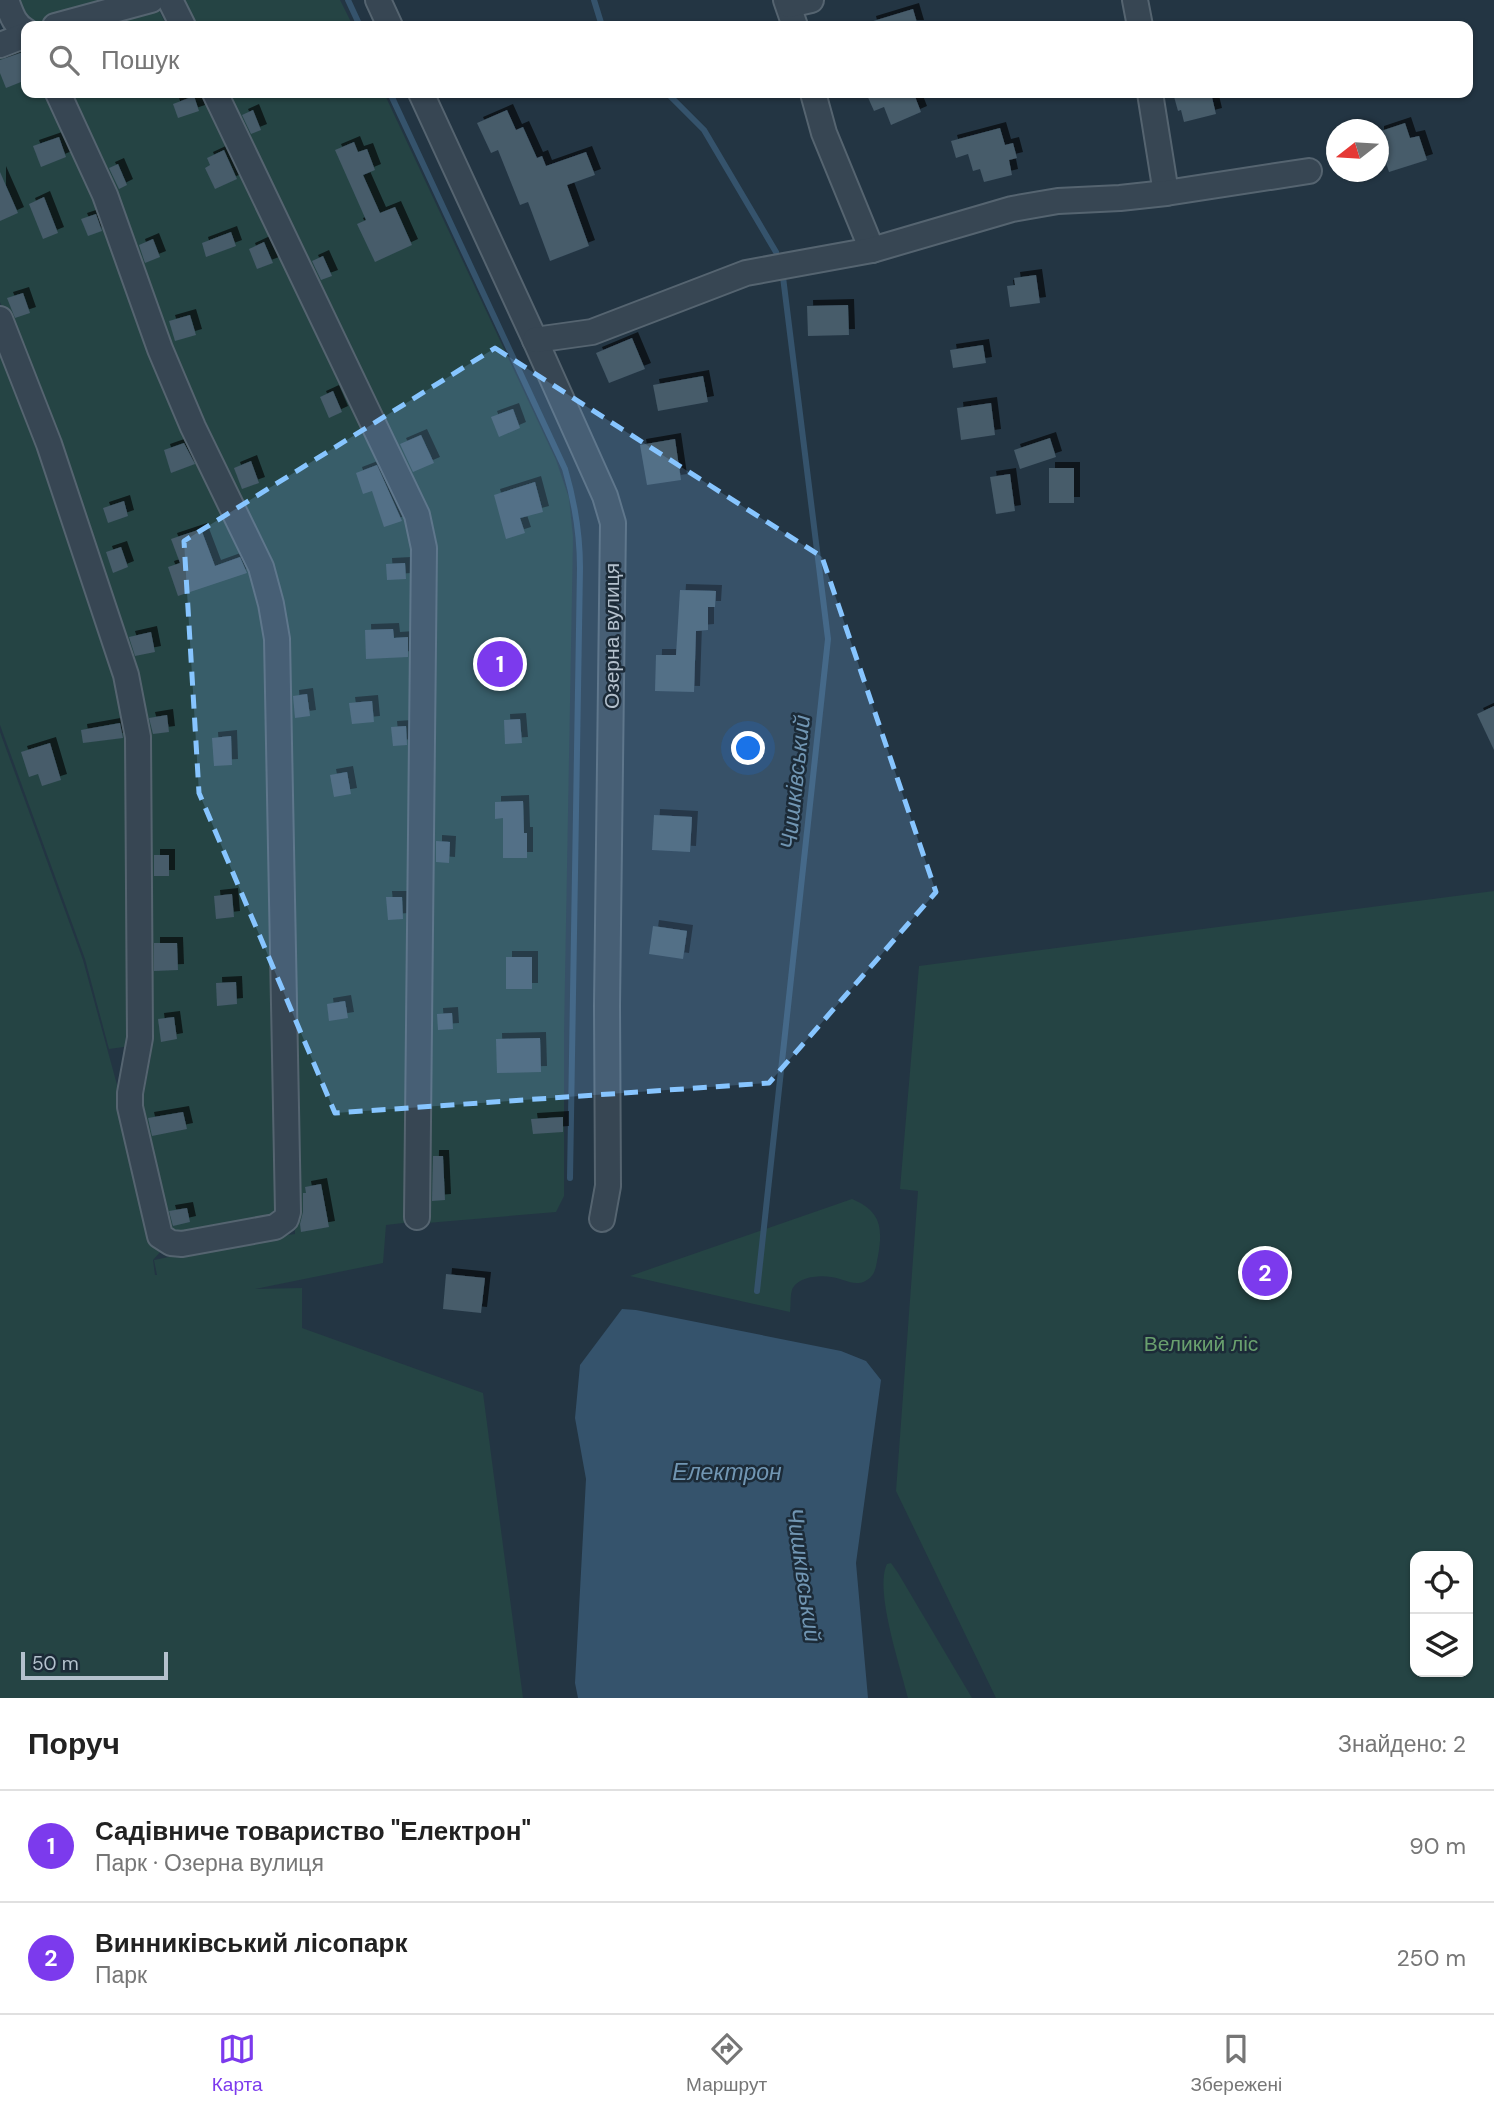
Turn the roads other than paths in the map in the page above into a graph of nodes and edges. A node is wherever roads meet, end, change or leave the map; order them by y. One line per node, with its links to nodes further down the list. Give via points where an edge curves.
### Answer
1 (6, 0): 10 (street)
2 (151, 0): 6 (street)
3 (170, 0): 7 (street)
4 (377, 0): 8 (street)
5 (1135, 0): 9 (street)
6 (73, 21)
7 (180, 21)
8 (388, 21)
9 (1139, 21)
10 (21, 29)
11 (21, 35): 12 (street)
12 (0, 45)
13 (60, 98): 21 (street, via 105,195 169,372 261,567 271,604 277,639 288,1212 275,1227 181,1244 160,1236 130,1107 139,1038 138,737 126,674 49,444)
14 (217, 98): 23 (street, via 417,515 424,548)
15 (423, 98): 22 (street, Озерна вулиця)
16 (814, 98): 20 (street)
17 (1151, 98): 19 (street)
18 (1309, 171): 19 (street)
19 (1166, 193): 20 (street, via 1012,209)
20 (872, 250): 22 (street, via 746,273 592,332)
21 (0, 319)
22 (535, 340): 24 (street, Озерна вулиця, via 613,523 608,1186)
23 (417, 1217)
24 (602, 1219)

